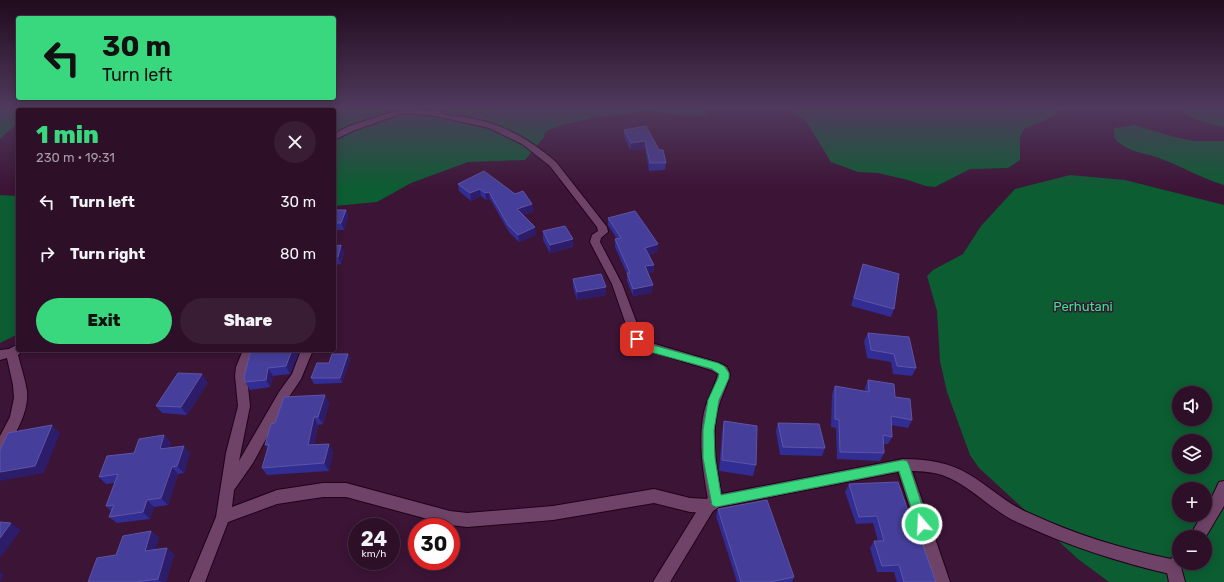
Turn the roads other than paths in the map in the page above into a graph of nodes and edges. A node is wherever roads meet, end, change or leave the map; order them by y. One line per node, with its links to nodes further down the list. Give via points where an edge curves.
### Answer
1 (511, 135): 9 (street, via 526,142 553,164 602,227 603,232 596,237 595,242 617,284 641,344 715,366 724,373 714,400 708,430)
2 (10, 352): 5 (street, via 20,394 20,405)
3 (248, 352): 8 (street, via 242,367 244,406)
4 (306, 352): 8 (street, via 296,376 248,459)
5 (0, 450)
6 (903, 465): 9 (street); 12 (street, via 925,465 946,470 1022,517 1099,548 1127,557); 16 (street)
7 (1224, 487): 11 (street, via 1218,503)
8 (228, 488): 10 (street)
9 (712, 504): 10 (street, via 690,505 654,496 554,513 468,520 450,518 346,490 323,490 277,497); 15 (street)
10 (223, 517): 14 (street)
11 (1201, 530)
12 (1172, 563)
13 (1176, 570): 17 (street)
14 (197, 582)
15 (661, 582)
16 (942, 582)
17 (1177, 582)

